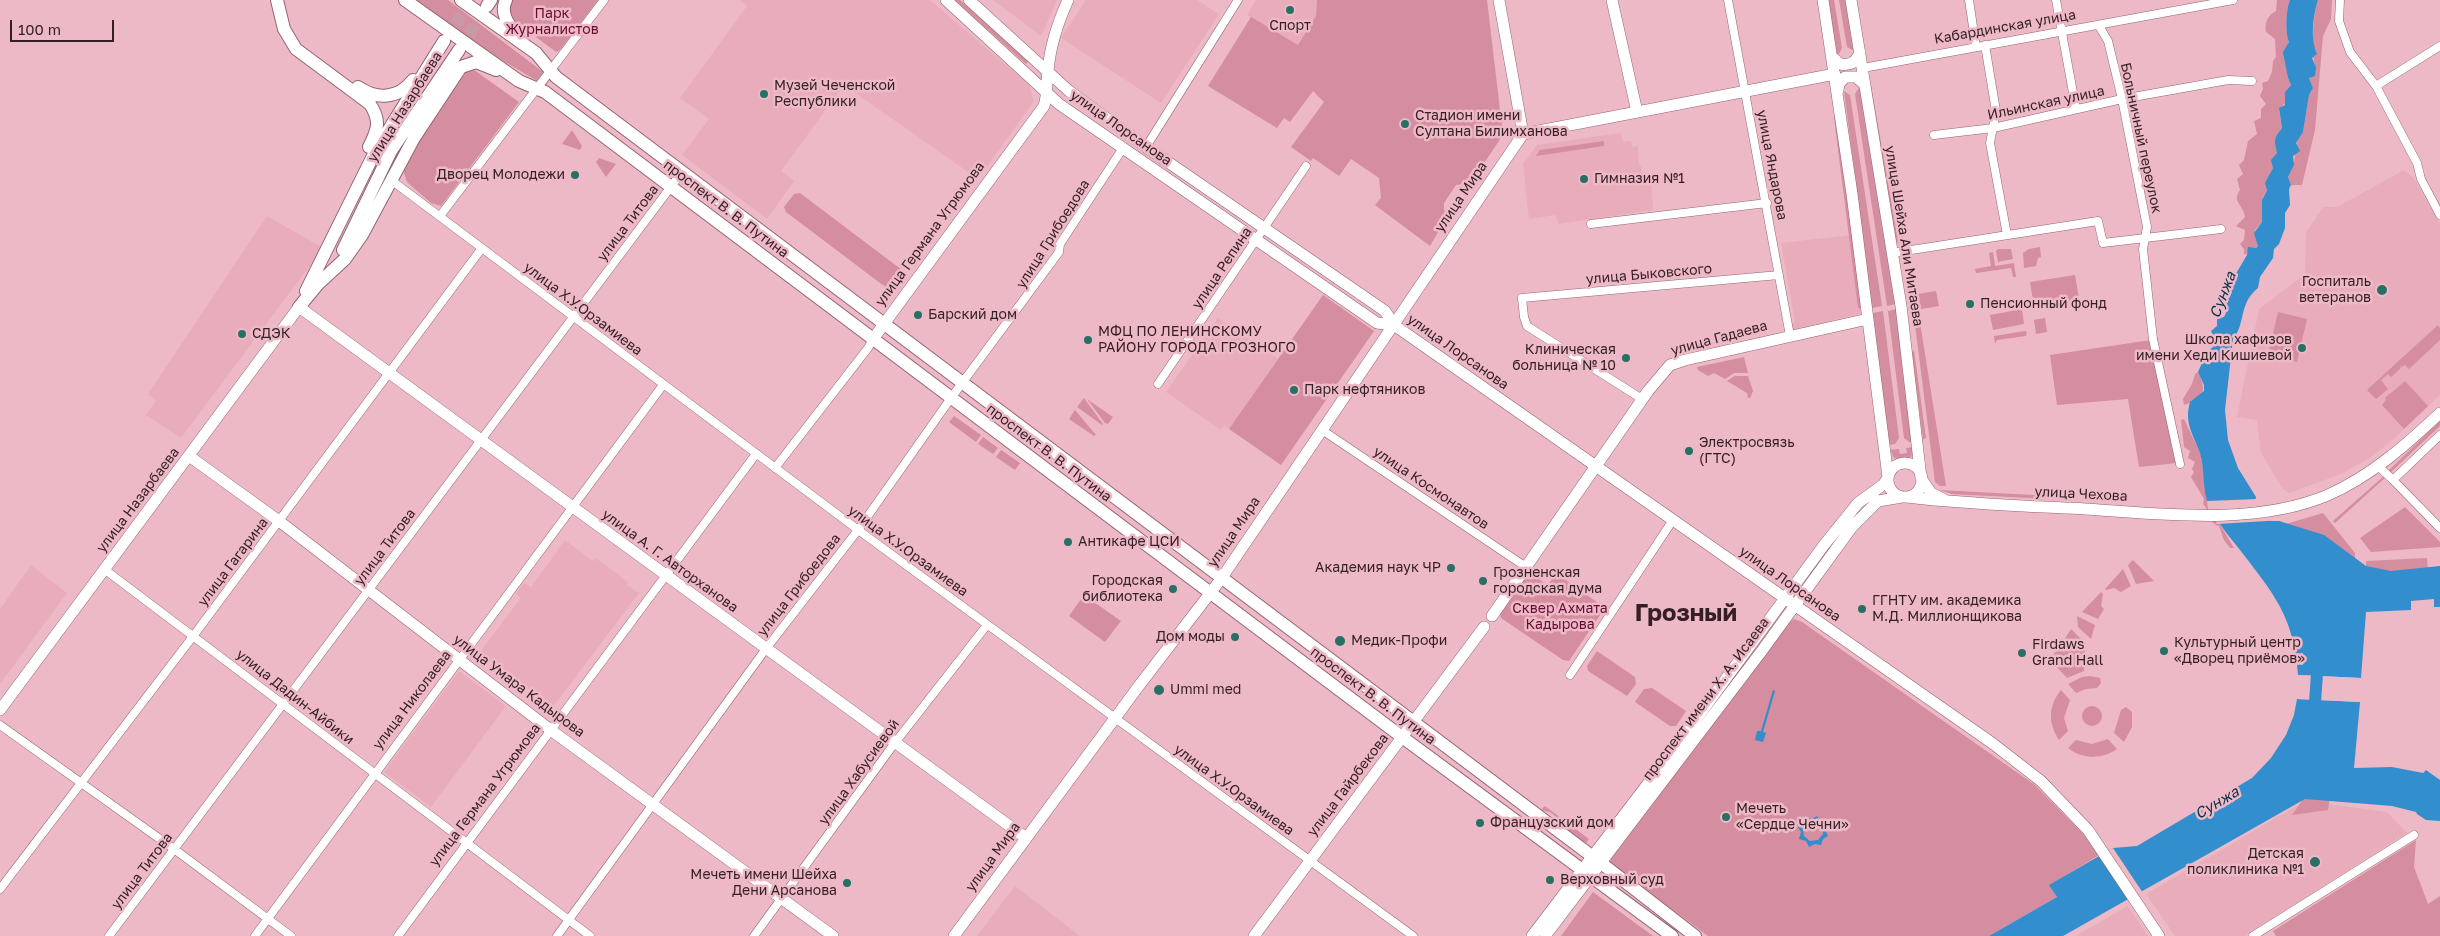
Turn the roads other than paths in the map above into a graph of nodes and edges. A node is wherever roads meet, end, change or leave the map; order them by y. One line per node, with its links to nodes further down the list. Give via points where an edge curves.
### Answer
1 (277, 0): 56 (main road, via 284,29 296,49 370,104 378,119 375,135 356,173)
2 (284, 0): 56 (main road, улица Назарбаева, via 292,30 305,48 376,96 402,91 444,41 383,138)
3 (405, 0): 34 (main road, проспект В. В. Путина)
4 (461, 0): 22 (main road, проспект В. В. Путина)
5 (506, 0): 22 (main road, via 503,6 505,17)
6 (604, 0): 30 (street)
7 (946, 0): 40 (main road, улица Лорсанова)
8 (969, 0): 31 (main road, улица Лорсанова)
9 (1068, 0): 31 (main road, улица Германа Угрюмова, via 1059,20)
10 (1238, 0): 47 (street)
11 (1500, 0): 45 (main road)
12 (1612, 0): 43 (main road)
13 (1728, 0): 38 (street, улица Яндарова)
14 (1823, 0): 28 (main road)
15 (1851, 0): 27 (main road, улица Шейха Али Митаева)
16 (1969, 0): 25 (street)
17 (2056, 0): 21 (street)
18 (2233, 0): 20 (street, Кабардинская улица)
19 (2339, 4): 36 (street, via 2341,30 2350,52)
20 (2099, 26): 21 (street, Кабардинская улица); 41 (street, Больничный переулок, via 2108,42)
21 (2061, 30): 23 (street, Кабардинская улица); 42 (street)
22 (524, 45): 30 (main road, проспект В. В. Путина, via 536,53)
23 (1985, 45): 25 (street, Кабардинская улица); 44 (street, via 1996,111)
24 (2440, 46): 36 (street)
25 (1976, 47): 29 (street, Кабардинская улица)
26 (459, 50): 66 (main road, улица Назарбаева, via 392,151 348,243)
27 (1860, 52): 28 (main road, via 1849,65 1840,64); 29 (main road, улица Шейха Али Митаева)
28 (1832, 57): 32 (main road)
29 (1866, 68): 35 (main road, улица Шейха Али Митаева)
30 (550, 70): 37 (street); 50 (main road, проспект В. В. Путина, via 556,78)
31 (1048, 71): 40 (main road, улица Германа Угрюмова); 47 (main road, улица Лорсанова, via 1058,83)
32 (1835, 74): 38 (main road); 39 (main road)
33 (2252, 80): 41 (street, Ильинская улица, via 2228,80)
34 (519, 81): 37 (main road, проспект В. В. Путина); 51 (main road, via 476,62 461,67 414,138)
35 (1865, 85): 39 (main road, via 1856,77 1845,77); 64 (main road, улица Шейха Али Митаева)
36 (2376, 86): 54 (street, via 2418,163 2421,179)
37 (537, 89): 52 (main road, проспект В. В. Путина); 55 (street)
38 (1745, 90): 43 (main road); 53 (street, улица Яндарова)
39 (1838, 90): 69 (main road)
40 (1048, 95): 48 (main road, улица Лорсанова); 70 (main road, улица Германа Угрюмова, via 1044,106)
41 (2122, 99): 42 (street, Ильинская улица); 61 (street, Больничный переулок, via 2147,227)
42 (2076, 109): 44 (street, Ильинская улица)
43 (1636, 112): 45 (main road)
44 (1993, 128): 46 (street, Ильинская улица); 60 (street, via 1990,143)
45 (1523, 134): 71 (main road, улица Мира)
46 (1934, 135)
47 (1146, 147): 58 (main road, улица Лорсанова)
48 (1123, 148): 62 (main road, улица Лорсанова); 75 (street, улица Грибоедова, via 1060,244 1059,252)
49 (1306, 166): 58 (street, улица Репина)
50 (682, 172): 52 (street, улица Титова); 70 (main road, проспект В. В. Путина)
51 (392, 180): 55 (street, улица Х.У.Орзамиева); 66 (main road, via 358,242)
52 (671, 186): 68 (street, улица Титова); 73 (main road, проспект В. В. Путина)
53 (1767, 203): 57 (street); 65 (street, улица Яндарова)
54 (2440, 215)
55 (440, 216): 63 (street, улица Х.У.Орзамиева)
56 (339, 220): 67 (main road, улица Назарбаева)
57 (1591, 224)
58 (1264, 228): 62 (street, улица Репина); 71 (main road, улица Лорсанова, via 1385,311)
59 (2221, 230): 61 (street)
60 (2007, 235): 61 (street, via 2098,220 2103,243); 64 (street)
61 (2145, 237): 86 (street, Больничный переулок, via 2143,249 2153,339)
62 (1256, 240): 71 (main road, улица Лорсанова, via 1377,323); 76 (street, улица Репина)
63 (482, 248): 68 (street, улица Х.У.Орзамиева); 74 (street, улица Гагарина)
64 (1892, 253): 91 (main road, улица Шейха Али Митаева)
65 (1779, 274): 72 (street, улица Яндарова); 79 (street, улица Быковского, via 1522,298 1527,326)
66 (319, 283): 67 (main road, улица Назарбаева)
67 (298, 307): 74 (main road, улица А. Г. Авторханова); 85 (main road, улица Назарбаева)
68 (573, 318): 77 (street, улица Х.У.Орзамиева); 83 (street, улица Титова)
69 (1868, 319): 72 (main road, улица Гадаева); 90 (main road)
70 (883, 324): 73 (main road, улица Германа Угрюмова); 75 (main road, проспект В. В. Путина)
71 (1394, 325): 81 (main road, улица Мира); 87 (main road, улица Лорсанова)
72 (1790, 336): 79 (main road, улица Гадаева, via 1675,363 1666,368)
73 (873, 339): 78 (main road, проспект В. В. Путина); 89 (street, улица Германа Угрюмова)
74 (389, 373): 83 (main road, улица А. Г. Авторханова); 97 (street, улица Гагарина)
75 (962, 384): 78 (street, улица Грибоедова); 103 (main road, проспект В. В. Путина)
76 (1158, 384)
77 (663, 385): 84 (street, улица Х.У.Орзамиева); 95 (street, улица Николаева)
78 (951, 398): 99 (street, улица Грибоедова); 105 (main road, проспект В. В. Путина)
79 (1642, 398): 87 (main road, улица Гадаева)
80 (2440, 413): 88 (main road, улица Чехова)
81 (1322, 430): 100 (street, улица Космонавтов); 103 (main road, улица Мира)
82 (2440, 435): 92 (street)
83 (481, 439): 95 (main road, улица А. Г. Авторханова); 104 (street, улица Титова)
84 (756, 454): 89 (street, улица Х.У.Орзамиева); 102 (street, улица Германа Угрюмова)
85 (189, 456): 97 (main road, улица Умара Кадырова); 101 (main road, улица Назарбаева)
86 (2180, 464)
87 (1595, 465): 96 (main road, улица Лорсанова); 100 (main road)
88 (2378, 466): 92 (street); 94 (main road, улица Чехова, via 2338,490 2293,506 2264,512 2209,514)
89 (775, 468): 99 (street, улица Х.У.Орзамиева)
90 (1888, 477): 91 (main road, via 1894,467 1903,463 1917,469); 93 (main road, via 1890,490); 106 (main road, проспект имени Х. А. Исаева, via 1884,484 1858,503)
91 (1921, 478): 93 (main road, via 1917,492); 94 (main road, via 1931,494)
92 (2393, 480): 98 (street)
93 (1905, 497): 94 (main road, улица Чехова); 107 (main road, проспект имени Х. А. Исаева, via 1884,499 1869,508)
94 (1952, 502)
95 (572, 508): 102 (main road, улица А. Г. Авторханова); 113 (street, улица Николаева)
96 (1673, 520): 106 (main road, улица Лорсанова); 114 (street)
97 (279, 522): 104 (main road, улица Умара Кадырова); 111 (street, улица Гагарина)
98 (2440, 528)
99 (858, 530): 109 (street, улица Х.У.Орзамиева); 112 (street, улица Грибоедова)
100 (1526, 567): 108 (main road)
101 (104, 569): 111 (street, улица Дадин-Айбики); 116 (main road, улица Назарбаева)
102 (666, 576): 112 (main road, улица А. Г. Авторханова); 120 (street, улица Германа Угрюмова)
103 (1222, 578): 105 (main road, улица Мира); 118 (main road, проспект В. В. Путина)
104 (369, 590): 113 (main road, улица Умара Кадырова); 115 (street, улица Титова)
105 (1210, 593): 117 (main road, улица Мира); 121 (main road, проспект В. В. Путина)
106 (1783, 598): 107 (main road, улица Лорсанова); 131 (main road, проспект имени Х. А. Исаева)
107 (1795, 605): 131 (main road, проспект имени Х. А. Исаева); 152 (main road, улица Лорсанова, via 2041,781 2088,830)
108 (1492, 616)
109 (987, 625): 117 (street, улица Х.У.Орзамиева); 122 (street, улица Хабусиевой)
110 (1484, 627): 118 (main road, улица Гайрбекова)
111 (194, 635): 115 (street, улица Дадин-Айбики); 124 (street, улица Гагарина)
112 (765, 650): 122 (main road, улица А. Г. Авторханова); 125 (street, улица Грибоедова)
113 (458, 659): 120 (main road, улица Умара Кадырова); 123 (street, улица Николаева)
114 (1570, 675)
115 (283, 704): 123 (street, улица Дадин-Айбики); 129 (street, улица Титова)
116 (0, 710)
117 (1114, 719): 127 (main road, улица Мира); 130 (street, улица Х.У.Орзамиева)
118 (1413, 723): 121 (main road, улица Гайрбекова); 131 (main road, проспект В. В. Путина)
119 (0, 725): 124 (street)
120 (552, 731): 125 (main road, улица Умара Кадырова); 128 (street, улица Германа Угрюмова)
121 (1402, 737): 130 (main road, улица Гайрбекова); 132 (main road, проспект В. В. Путина)
122 (894, 744): 127 (main road, улица А. Г. Авторханова); 134 (street, улица Хабусиевой)
123 (373, 773): 128 (street, улица Дадин-Айбики); 135 (street, улица Николаева)
124 (81, 784): 129 (street); 133 (street, улица Гагарина)
125 (654, 805): 134 (main road, улица Умара Кадырова); 136 (street, улица Грибоедова)
126 (2414, 835): 153 (street)
127 (1026, 838): 145 (main road, улица Мира)
128 (468, 844): 136 (street, улица Дадин-Айбики); 140 (street, улица Германа Угрюмова)
129 (174, 849): 135 (street); 137 (street, улица Титова)
130 (1310, 860): 146 (main road, улица Гайрбекова); 147 (street, улица Х.У.Орзамиева)
131 (1597, 860): 132 (main road, проспект имени Х. А. Исаева); 151 (main road, проспект В. В. Путина)
132 (1587, 873): 148 (main road, проспект имени Х. А. Исаева); 149 (main road, проспект имени Х. А. Исаева); 150 (main road, проспект В. В. Путина)
133 (0, 889)
134 (784, 898): 143 (street, улица Хабусиевой); 144 (main road, улица Умара Кадырова)
135 (268, 919): 138 (street, улица Николаева); 139 (street)
136 (569, 920): 141 (street, улица Грибоедова); 142 (street, улица Дадин-Айбики)
137 (109, 936)
138 (255, 936)
139 (291, 936)
140 (398, 936)
141 (556, 936)
142 (590, 936)
143 (754, 936)
144 (833, 936)
145 (954, 936)
146 (1254, 936)
147 (1414, 936)
148 (1532, 936)
149 (1545, 936)
150 (1672, 936)
151 (1695, 936)
152 (2159, 936)
153 (2254, 936)

